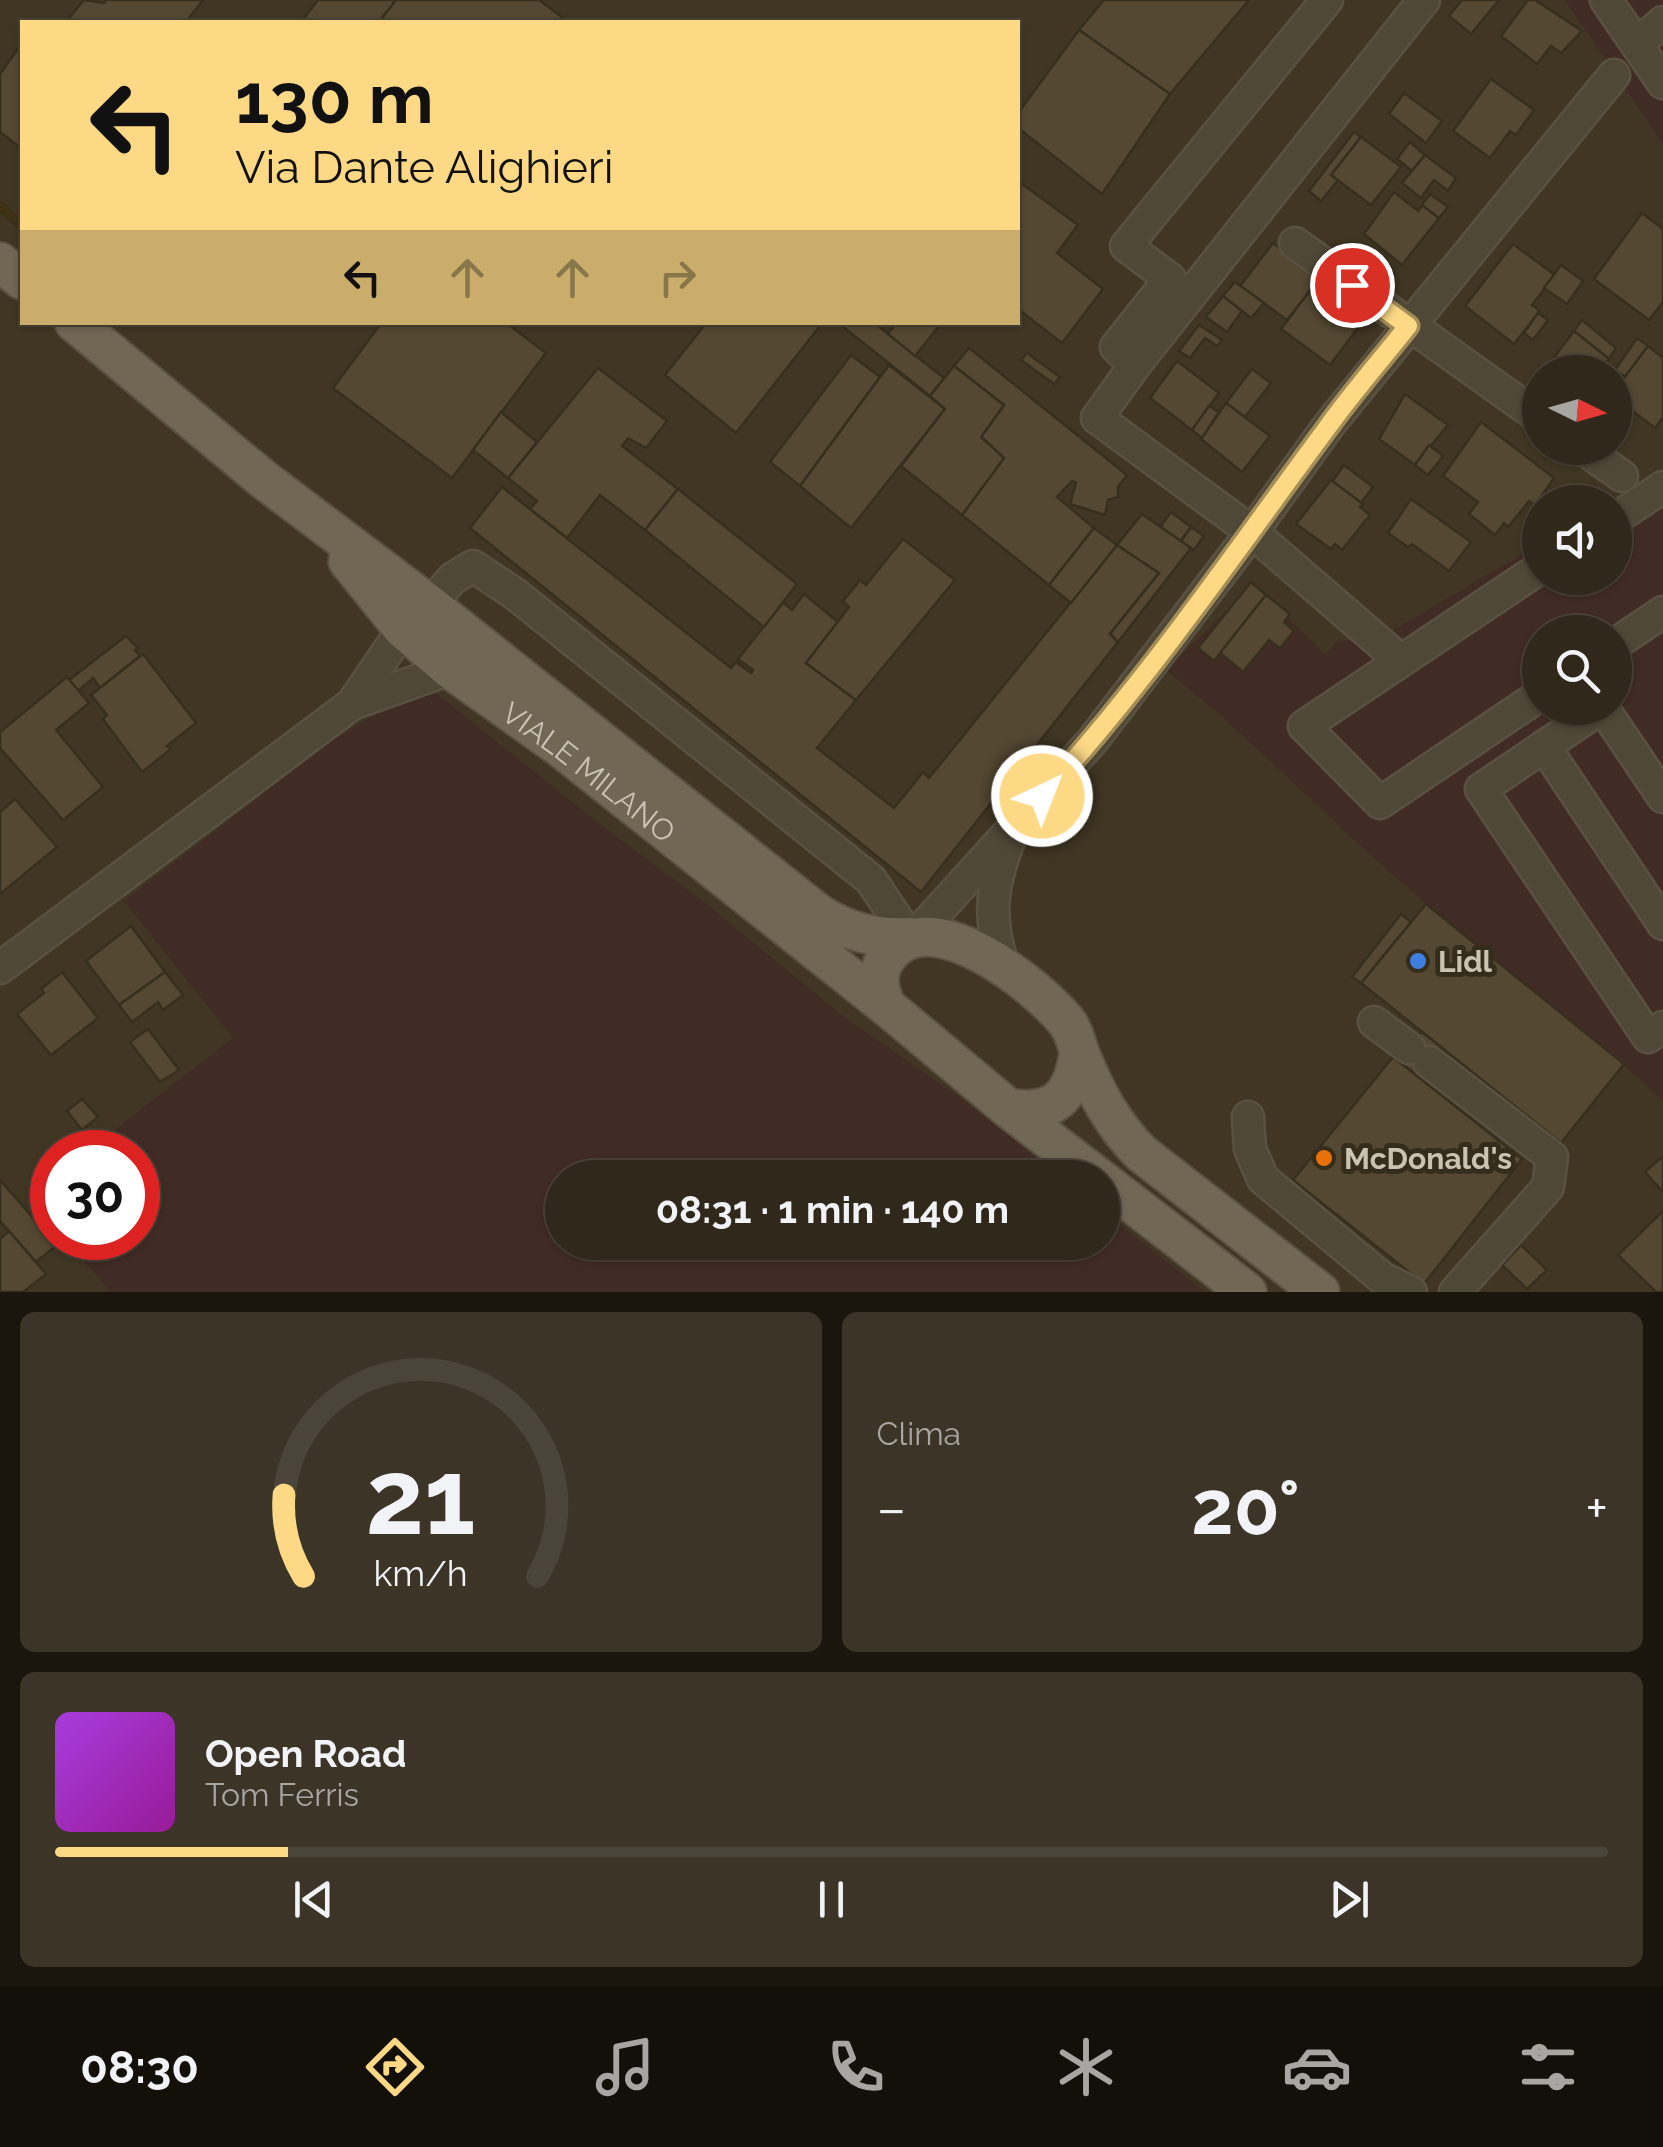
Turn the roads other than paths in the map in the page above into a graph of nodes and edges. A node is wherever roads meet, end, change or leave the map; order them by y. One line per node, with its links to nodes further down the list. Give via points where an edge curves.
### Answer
1 (1327, 0): 13 (street, via 1126,246 1170,279 1116,348)
2 (1606, 0): 5 (street)
3 (1410, 6): 13 (street)
4 (1663, 22): 5 (street)
5 (1637, 44): 7 (street)
6 (1614, 75): 12 (street)
7 (1663, 83)
8 (1296, 243): 12 (street)
9 (0, 262): 10 (main road)
10 (20, 278)
11 (78, 325): 22 (main road, VIALE MILANO, via 312,517)
12 (1408, 326): 14 (street); 19 (street)
13 (1135, 365): 19 (street, via 1097,418)
14 (1522, 405)
15 (1606, 465): 16 (street)
16 (1622, 476)
17 (1663, 486): 18 (street)
18 (1632, 507)
19 (1252, 532): 24 (street); 32 (street, via 1093,740)
20 (1522, 580): 24 (street)
21 (1663, 612): 23 (street)
22 (417, 617): 25 (main road, VIALE MILANO); 26 (street); 34 (main road, VIALE MILANO, via 819,914 852,932); 34 (street, via 473,566 871,880)
23 (1632, 633)
24 (1400, 660): 27 (street, via 1304,726 1380,803)
25 (450, 669): 26 (street); 37 (main road, VIALE MILANO, via 561,748)
26 (352, 704): 35 (street)
27 (1522, 707)
28 (1576, 725): 30 (street)
29 (1614, 725): 31 (street)
30 (1544, 746): 33 (street); 39 (street, via 1481,789 1648,1037)
31 (1663, 796)
32 (1016, 825): 34 (street); 36 (street, via 996,878 991,916)
33 (1663, 924)
34 (912, 936): 36 (main road, VIALE MILANO, via 952,940); 37 (main road, via 878,973)
35 (0, 968)
36 (1004, 968): 40 (main road, VIALE MILANO, via 1066,1020)
37 (886, 1006): 41 (main road, VIALE MILANO)
38 (1374, 1022): 48 (street, via 1552,1157 1548,1186)
39 (1663, 1027)
40 (1079, 1052): 41 (main road, via 1064,1096 1032,1110); 46 (main road, VIALE MILANO, via 1105,1108 1141,1153)
41 (1008, 1108): 43 (main road, VIALE MILANO)
42 (1248, 1117): 47 (street, via 1262,1179 1382,1278)
43 (1076, 1160)
44 (1120, 1194): 45 (main road, VIALE MILANO)
45 (1247, 1292)
46 (1320, 1292)
47 (1411, 1292)
48 (1455, 1292)

